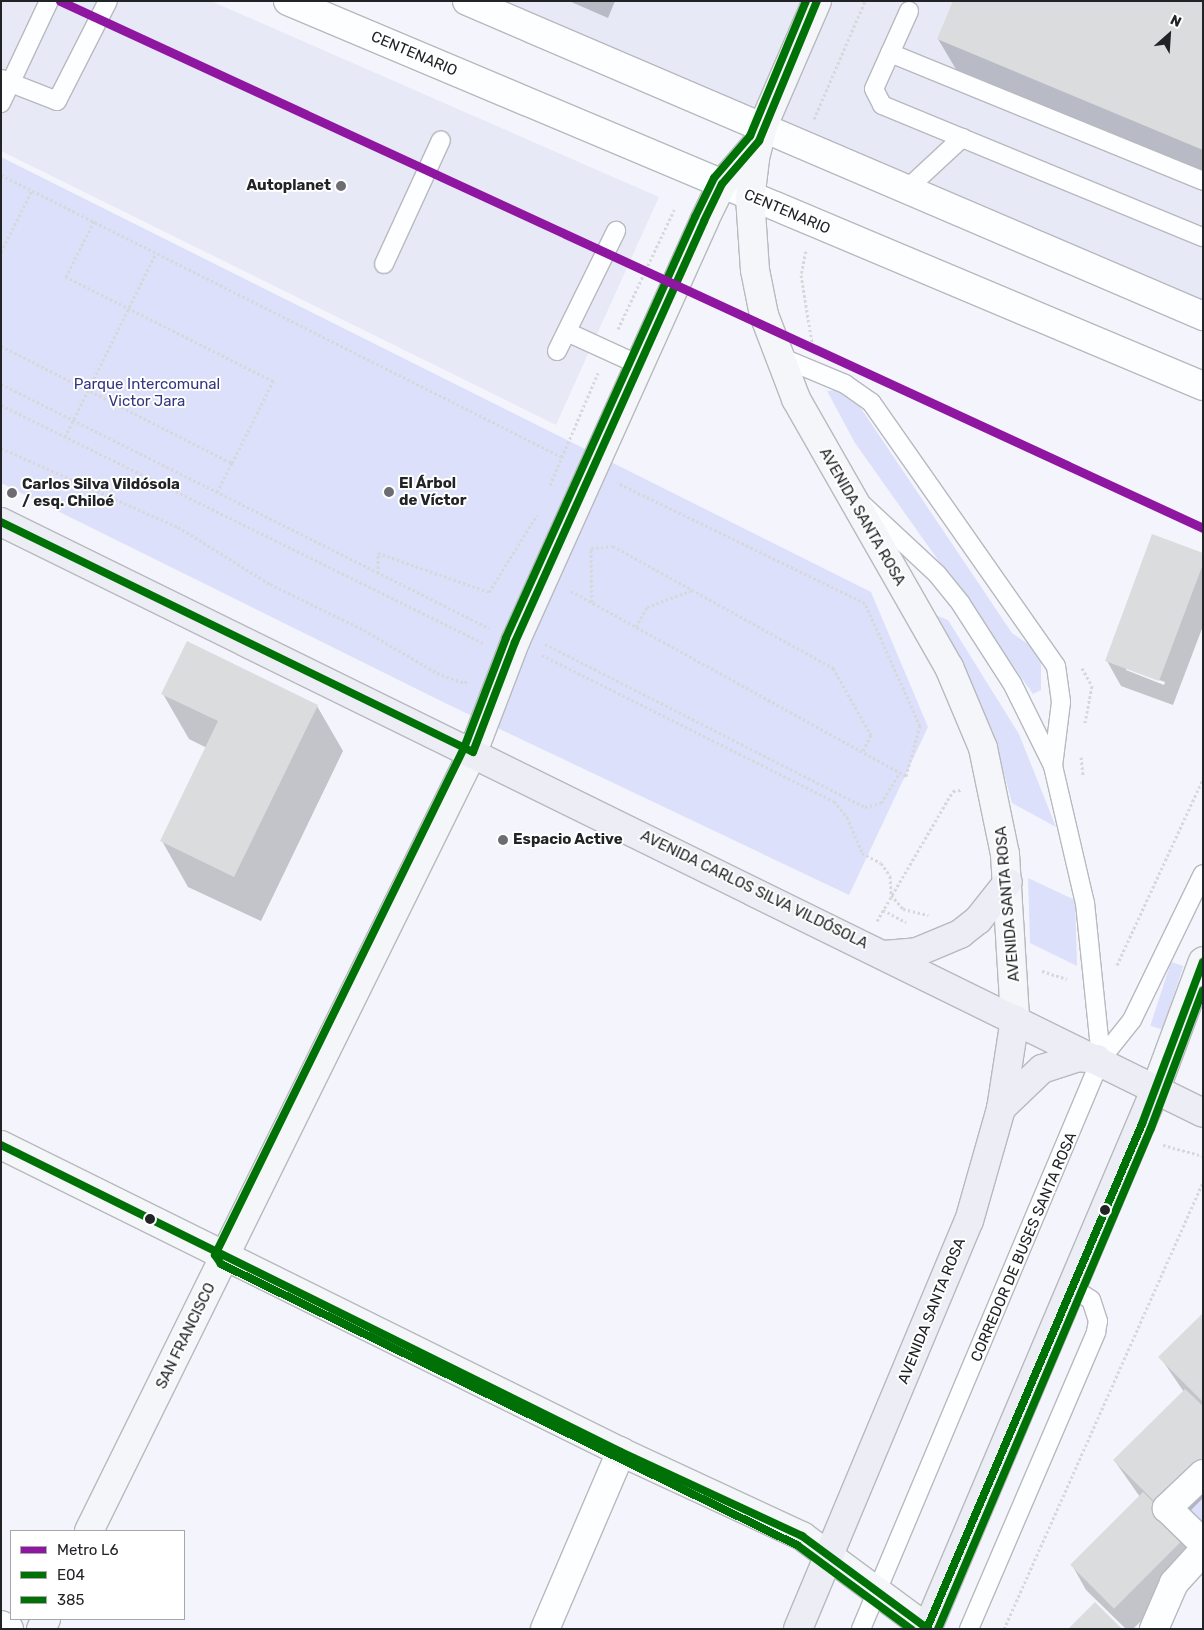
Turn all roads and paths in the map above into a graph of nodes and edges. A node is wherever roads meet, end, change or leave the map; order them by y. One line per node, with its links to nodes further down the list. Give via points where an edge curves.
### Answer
1 (48, 1): 9 (lane)
2 (108, 1): 9 (lane, via 57,101)
3 (288, 1): 17 (street, CENTENARIO)
4 (467, 1): 12 (street)
5 (817, 1): 12 (street, SAN FRANCISCO)
6 (864, 1): 11 (path)
7 (909, 11): 8 (lane)
8 (890, 53): 13 (lane, via 874,89 875,98 882,105); 16 (lane)
9 (6, 81): 10 (lane)
10 (1, 103)
11 (810, 130)
12 (761, 134): 17 (street, SAN FRANCISCO); 18 (street); 20 (street, SAN FRANCISCO)
13 (962, 138): 18 (lane); 24 (lane)
14 (441, 140): 28 (lane)
15 (1, 175): 19 (path)
16 (1203, 181)
17 (722, 184): 20 (street, CENTENARIO); 36 (street, SAN FRANCISCO)
18 (908, 188): 30 (street)
19 (32, 190): 22 (path); 25 (path)
20 (750, 196): 35 (street, AVENIDA SANTA ROSA, via 755,270); 37 (street, CENTENARIO)
21 (676, 206): 34 (path)
22 (94, 221): 27 (path); 29 (path, via 66,277)
23 (616, 231): 31 (lane)
24 (1203, 237)
25 (3, 245): 26 (path)
26 (1, 252)
27 (156, 253): 29 (path); 42 (path)
28 (384, 264)
29 (129, 309): 38 (path); 43 (path, via 273,381)
30 (1203, 316)
31 (567, 332): 33 (lane); 34 (lane)
32 (1, 346): 38 (path)
33 (557, 351)
34 (607, 351): 36 (lane); 42 (path)
35 (778, 356): 47 (street, AVENIDA SANTA ROSA); 64 (lane, via 845,384 871,402 1056,666 1061,696)
36 (639, 365): 58 (street, SAN FRANCISCO)
37 (1203, 386)
38 (89, 390): 40 (path); 43 (path)
39 (1, 405): 40 (path)
40 (65, 437): 59 (path)
41 (1, 448): 61 (path, via 178,527 270,584 364,630 437,673 465,683)
42 (562, 457): 45 (path)
43 (232, 463): 46 (path)
44 (607, 478): 65 (path, via 865,603 920,726 906,776)
45 (548, 490)
46 (217, 492)
47 (847, 492): 64 (lane, via 906,542 961,604 1012,683); 67 (street, AVENIDA SANTA ROSA, via 948,667 969,709)
48 (541, 506): 49 (path)
49 (538, 515): 51 (path); 52 (path, via 489,592 378,553)
50 (1, 522): 63 (main road, AVENIDA CARLOS SILVA VILDÓSOLA)
51 (519, 558)
52 (378, 573)
53 (567, 589): 55 (path)
54 (692, 590): 55 (path, via 612,546 592,548); 57 (path, via 647,607); 62 (path, via 833,668 871,735)
55 (592, 602): 57 (path)
56 (493, 620): 59 (path)
57 (636, 627): 62 (path)
58 (515, 642): 59 (path); 63 (street, SAN FRANCISCO); 65 (path, via 535,639 865,807 881,804)
59 (482, 643): 60 (path)
60 (479, 650)
61 (469, 674)
62 (863, 751): 65 (path)
63 (473, 752): 70 (main road, AVENIDA CARLOS SILVA VILDÓSOLA); 82 (street, SAN FRANCISCO)
64 (1053, 766): 74 (lane, via 1084,903)
65 (900, 772)
66 (1203, 779): 72 (path)
67 (994, 785): 69 (street, AVENIDA SANTA ROSA); 70 (path, via 953,791)
68 (1203, 874): 74 (lane, CORREDOR DE BUSES SANTA ROSA, via 1132,1020)
69 (1008, 882): 70 (main road, via 984,914 960,934 917,952); 73 (street, AVENIDA SANTA ROSA)
70 (872, 949): 73 (main road, AVENIDA CARLOS SILVA VILDÓSOLA)
71 (1203, 962): 75 (street)
72 (1116, 971)
73 (1015, 1019): 74 (main road, AVENIDA CARLOS SILVA VILDÓSOLA); 76 (main road, AVENIDA SANTA ROSA)
74 (1101, 1059): 75 (main road, AVENIDA CARLOS SILVA VILDÓSOLA); 76 (main road, via 1078,1057 1042,1069); 90 (lane, CORREDOR DE BUSES SANTA ROSA)
75 (1156, 1088): 77 (main road, AVENIDA CARLOS SILVA VILDÓSOLA); 83 (main road)
76 (1001, 1109): 89 (main road, AVENIDA SANTA ROSA, via 969,1221)
77 (1203, 1113)
78 (1159, 1136): 80 (path, via 1162,1145)
79 (1, 1145): 82 (street)
80 (1203, 1156)
81 (1203, 1183): 98 (path)
82 (225, 1255): 84 (street); 86 (street, SAN FRANCISCO)
83 (1072, 1287): 92 (main road); 97 (lane, via 1091,1300 1098,1321 1096,1332)
84 (621, 1452): 89 (street, via 802,1536); 94 (street)
85 (1203, 1474): 87 (street, via 1167,1508)
86 (89, 1530)
87 (1203, 1543)
88 (1203, 1551): 99 (street, via 1174,1582)
89 (830, 1555): 90 (street); 95 (main road, AVENIDA SANTA ROSA)
90 (878, 1589): 92 (street); 96 (lane, CORREDOR DE BUSES SANTA ROSA)
91 (1, 1625): 93 (street)
92 (927, 1628)
93 (9, 1629)
94 (545, 1629)
95 (798, 1629)
96 (861, 1629)
97 (969, 1629)
98 (1004, 1629)
99 (1154, 1629)

